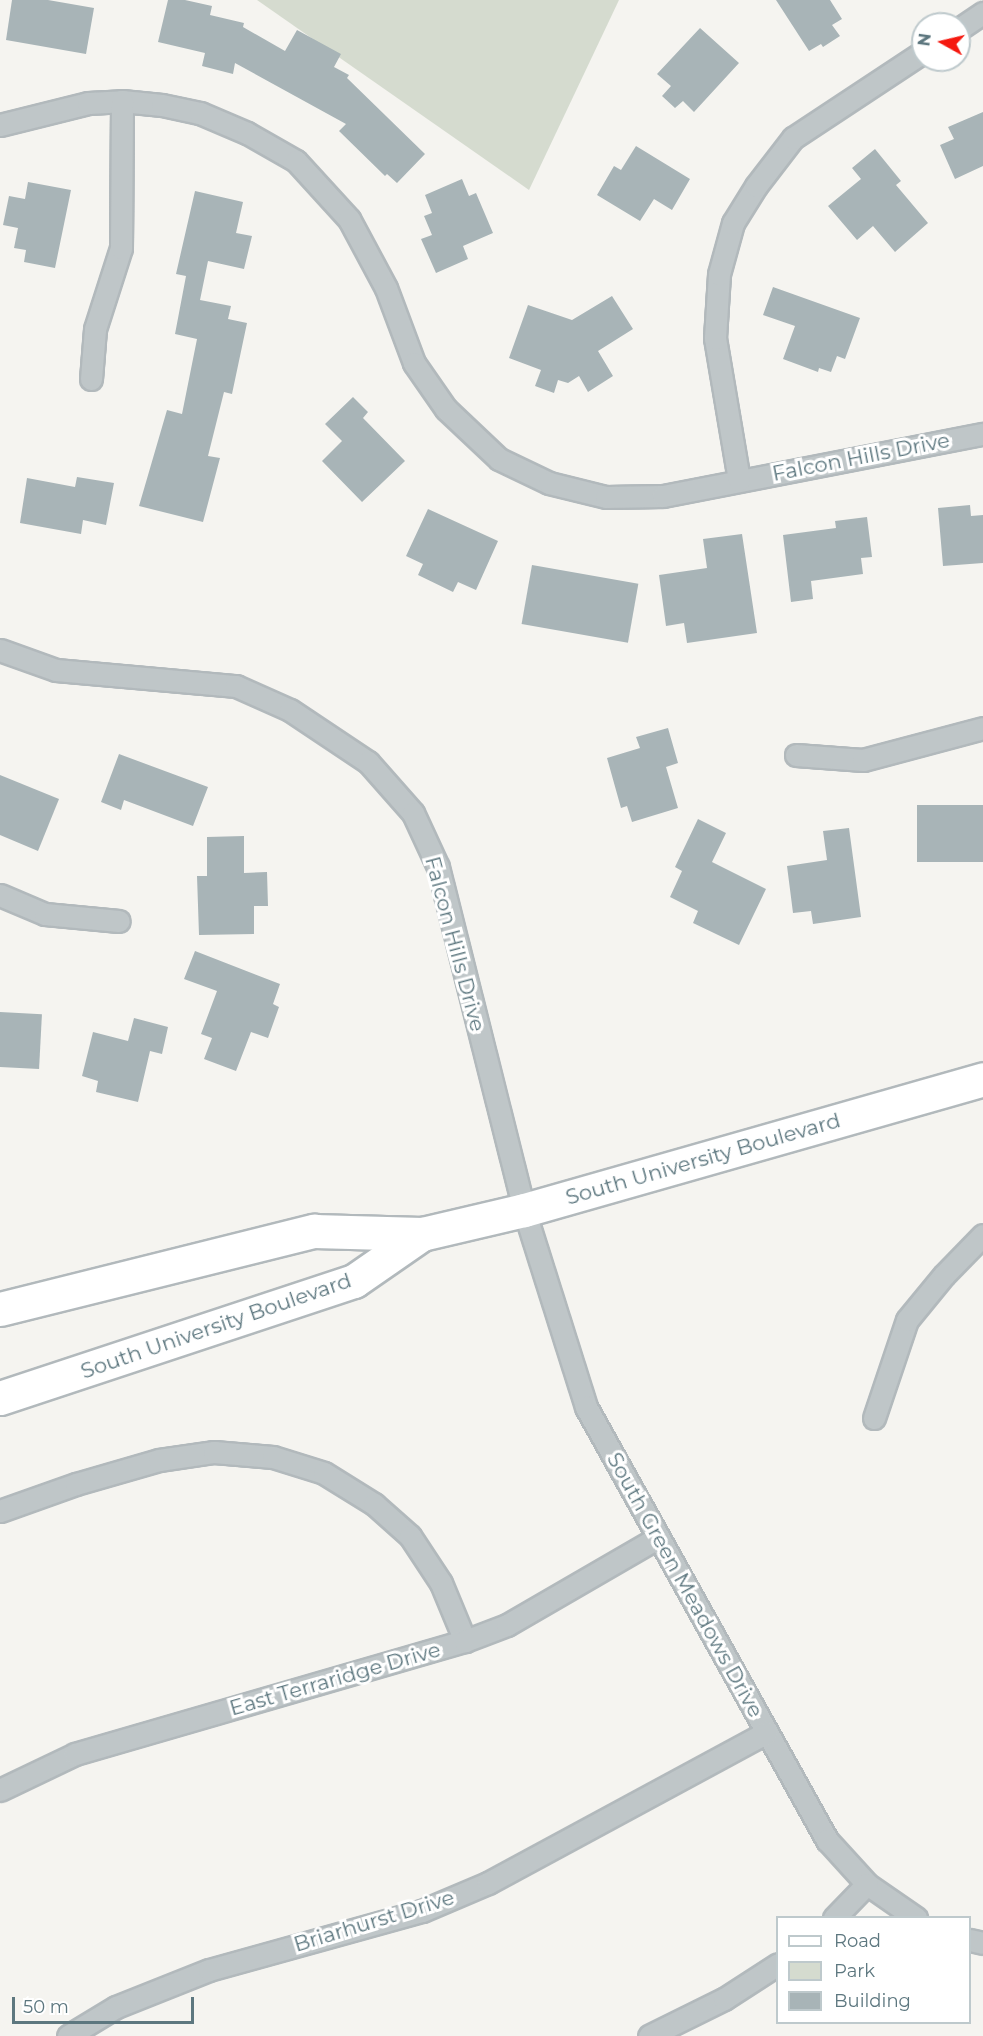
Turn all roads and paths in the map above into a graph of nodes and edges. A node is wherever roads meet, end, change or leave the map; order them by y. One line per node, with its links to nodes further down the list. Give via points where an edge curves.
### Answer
1 (911, 60): 6 (street, via 793,138 733,223 719,274 716,338)
2 (122, 101): 3 (street, Falcon Hills Drive, via 88,103); 4 (street, via 121,248 95,329); 6 (street, Falcon Hills Drive, via 200,113 247,133 296,161 349,219 386,288 420,372 446,409 499,459 549,483 606,497 663,496)
3 (0, 125)
4 (90, 379)
5 (983, 434): 6 (street, Falcon Hills Drive)
6 (740, 480)
7 (0, 650): 13 (street, Falcon Hills Drive, via 56,670 236,686 290,710 368,762 413,813 438,867)
8 (983, 728): 9 (street, via 863,760)
9 (796, 755)
10 (0, 895): 11 (street, via 45,914)
11 (119, 921)
12 (983, 1079): 13 (main road, South University Boulevard)
13 (524, 1210): 14 (main road, South University Boulevard); 20 (street, South Green Meadows Drive, via 586,1407)
14 (422, 1234): 16 (main road, South University Boulevard, via 314,1231); 17 (main road, South University Boulevard, via 354,1281)
15 (983, 1235): 18 (street, via 907,1320)
16 (0, 1309)
17 (0, 1398)
18 (873, 1418)
19 (0, 1511): 21 (street, via 159,1460 214,1452 273,1457 324,1473 374,1504 410,1536 441,1583)
20 (657, 1538): 21 (street, East Terraridge Drive, via 507,1625); 22 (street, South Green Meadows Drive)
21 (465, 1641): 23 (street, East Terraridge Drive, via 75,1754)
22 (767, 1732): 24 (street, South Green Meadows Drive, via 827,1840); 28 (street, Briarhurst Drive, via 488,1883 422,1911 209,1970 116,2007)
23 (0, 1790)
24 (867, 1884): 25 (street); 26 (street, South Green Meadows Drive)
25 (835, 1916)
26 (915, 1916)
27 (776, 1965): 29 (street, via 724,1999)
28 (68, 2036)
29 (649, 2036)

